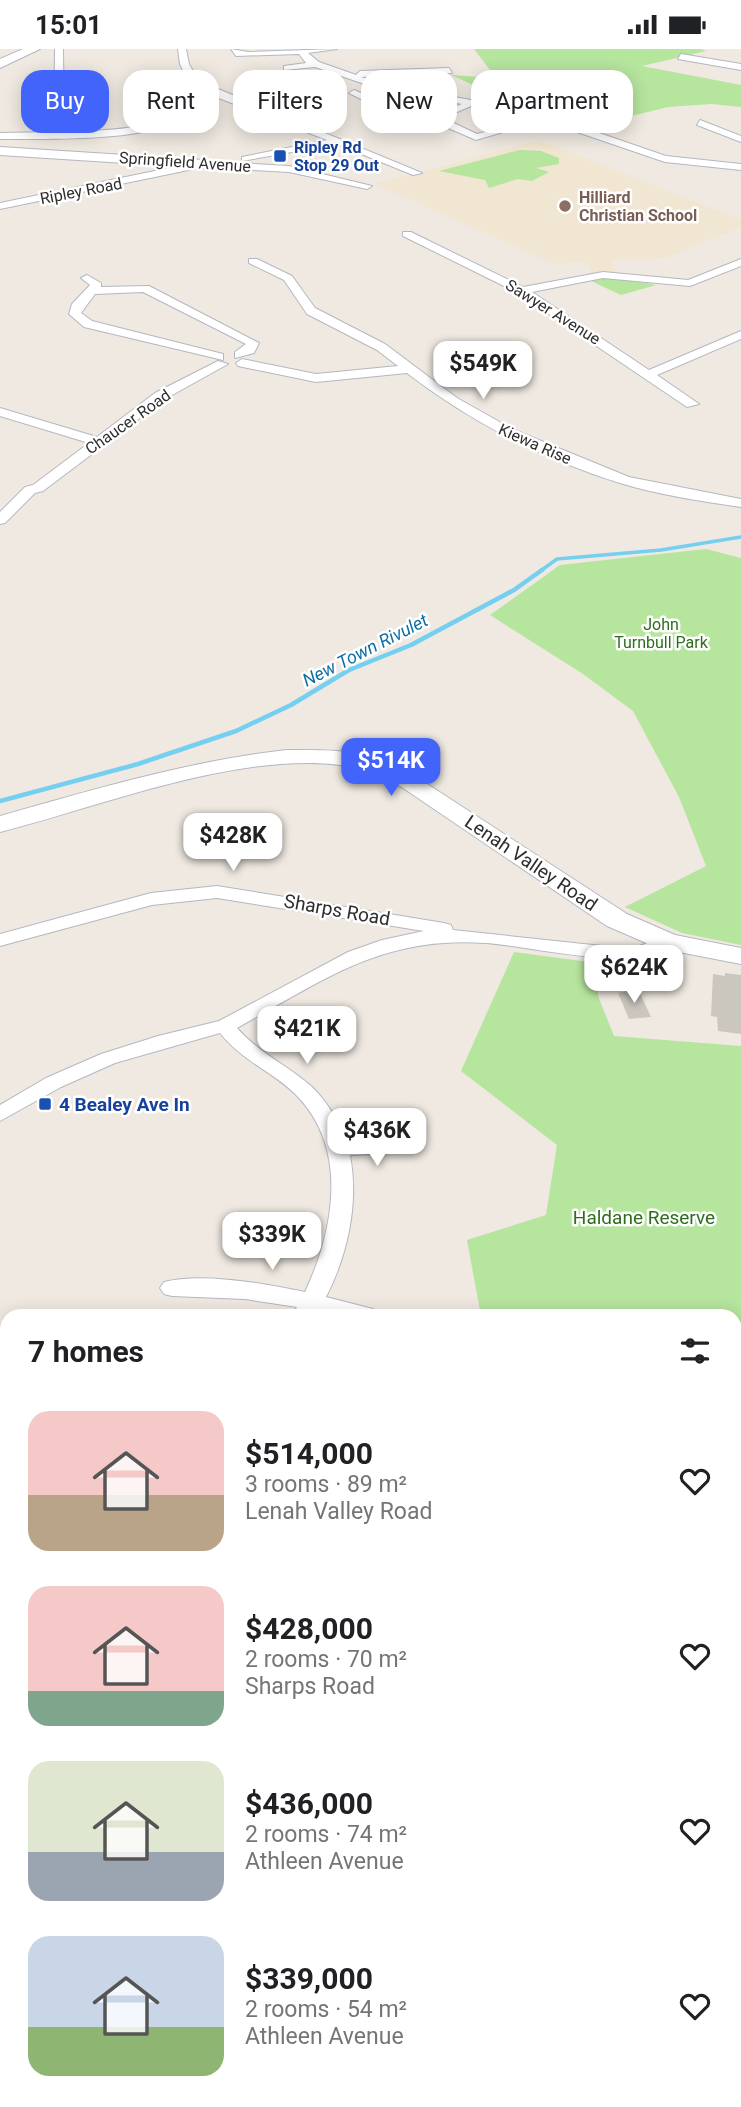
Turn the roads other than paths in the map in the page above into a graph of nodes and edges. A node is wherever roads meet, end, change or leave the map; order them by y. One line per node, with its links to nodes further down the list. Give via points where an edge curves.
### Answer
1 (34, 49): 8 (street)
2 (59, 49): 22 (street)
3 (183, 49): 12 (street)
4 (235, 49): 6 (street, via 248,55)
5 (333, 49): 6 (street)
6 (301, 50): 9 (street)
7 (681, 57): 10 (street)
8 (0, 64)
9 (316, 64): 11 (street); 13 (street)
10 (741, 67)
11 (287, 68)
12 (187, 70)
13 (332, 70)
14 (219, 93): 25 (street)
15 (354, 93): 16 (street)
16 (361, 96)
17 (471, 103): 20 (street, via 436,120 471,138)
18 (700, 123): 24 (street)
19 (123, 130): 22 (street)
20 (492, 133)
21 (593, 133): 29 (street, via 665,159)
22 (59, 134): 23 (street)
23 (0, 136)
24 (741, 139)
25 (337, 141): 28 (street, via 235,161); 30 (street)
26 (0, 151): 27 (street, Springfield Avenue)
27 (203, 164): 28 (street, Springfield Avenue); 32 (street, Ripley Road)
28 (229, 166): 31 (street, Springfield Avenue, via 298,170)
29 (741, 167)
30 (417, 173)
31 (367, 186)
32 (0, 206)
33 (407, 234): 36 (street, Sawyer Avenue)
34 (253, 261): 40 (street, Kiewa Rise, via 288,278 310,311 377,345)
35 (741, 262): 36 (street, via 690,283 610,275)
36 (522, 291): 41 (street, Sawyer Avenue)
37 (739, 338): 41 (street)
38 (240, 359): 39 (street); 39 (street, via 253,343 151,290 90,284 76,307 75,314 88,324); 40 (street, via 316,378)
39 (221, 360): 44 (street, Chaucer Road, via 160,396)
40 (409, 369): 45 (street, Kiewa Rise, via 465,410 534,445 639,484)
41 (649, 374): 42 (street, Sawyer Avenue)
42 (692, 404)
43 (0, 412): 44 (street)
44 (98, 442): 46 (street, Chaucer Road)
45 (741, 503)
46 (0, 520)
47 (0, 824): 51 (street, Lenah Valley Road, via 192,772 307,757 357,761 381,766 412,783 617,920)
48 (375, 916): 49 (street, Sharps Road); 50 (street, Sharps Road, via 238,893 196,893 150,899); 52 (street, via 382,926 382,939)
49 (470, 934): 51 (street, via 621,954 642,953); 52 (street)
50 (0, 940)
51 (668, 942): 53 (street, Lenah Valley Road)
52 (375, 947): 54 (street)
53 (741, 956)
54 (225, 1026): 55 (street, via 118,1052 30,1094); 57 (street, via 256,1058 307,1094 333,1128)
55 (0, 1114)
56 (411, 1145): 57 (street)
57 (341, 1149): 59 (street, via 338,1232)
58 (172, 1288): 59 (street, via 219,1287)
59 (308, 1308)

